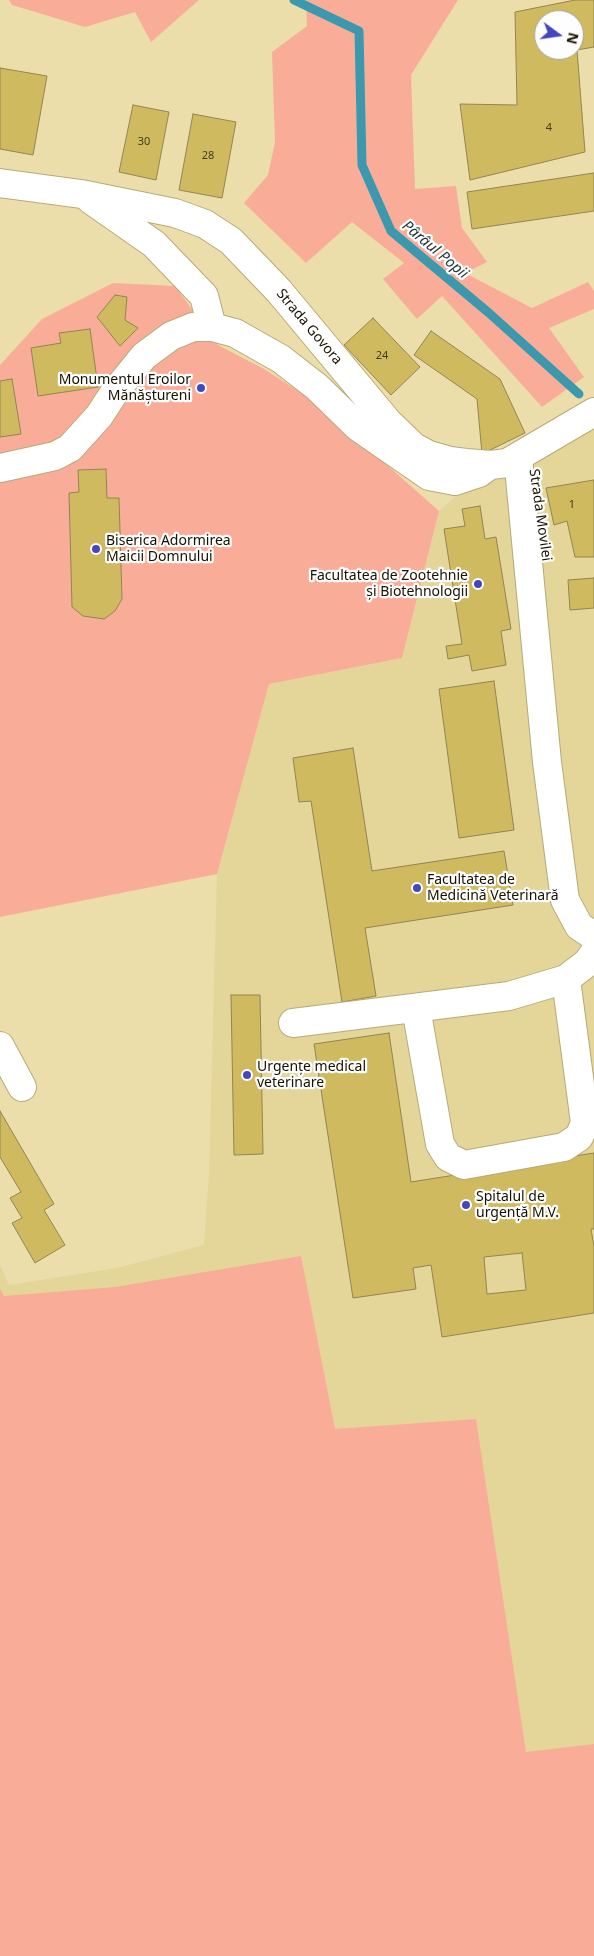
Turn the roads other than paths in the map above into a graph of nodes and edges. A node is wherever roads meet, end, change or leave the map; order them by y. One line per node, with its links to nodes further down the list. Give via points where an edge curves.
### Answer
1 (0, 183): 2 (street, Strada Govora)
2 (81, 194): 3 (street, via 154,244 204,296); 6 (street, Strada Govora, via 175,213 205,224 231,241 279,291 388,422 414,447 450,461)
3 (212, 327): 6 (street, via 236,332 281,359 358,427 429,476 455,481 479,473); 7 (street, via 193,327 171,336 144,356 100,416 70,448 54,456)
4 (594, 412): 5 (street, Strada Govora)
5 (525, 452): 6 (street, Strada Govora, via 508,463); 8 (street, Strada Movilei); 9 (street, via 547,762 565,900 579,926)
6 (491, 464)
7 (0, 468)
8 (550, 581)
9 (594, 936)
10 (594, 953): 11 (street, via 587,963)
11 (566, 978): 12 (street, via 509,996); 12 (street, via 585,1123 579,1137 564,1147 464,1165 448,1157 440,1144)
12 (416, 1008): 13 (street)
13 (293, 1023)
14 (0, 1046): 15 (street)
15 (22, 1087)

